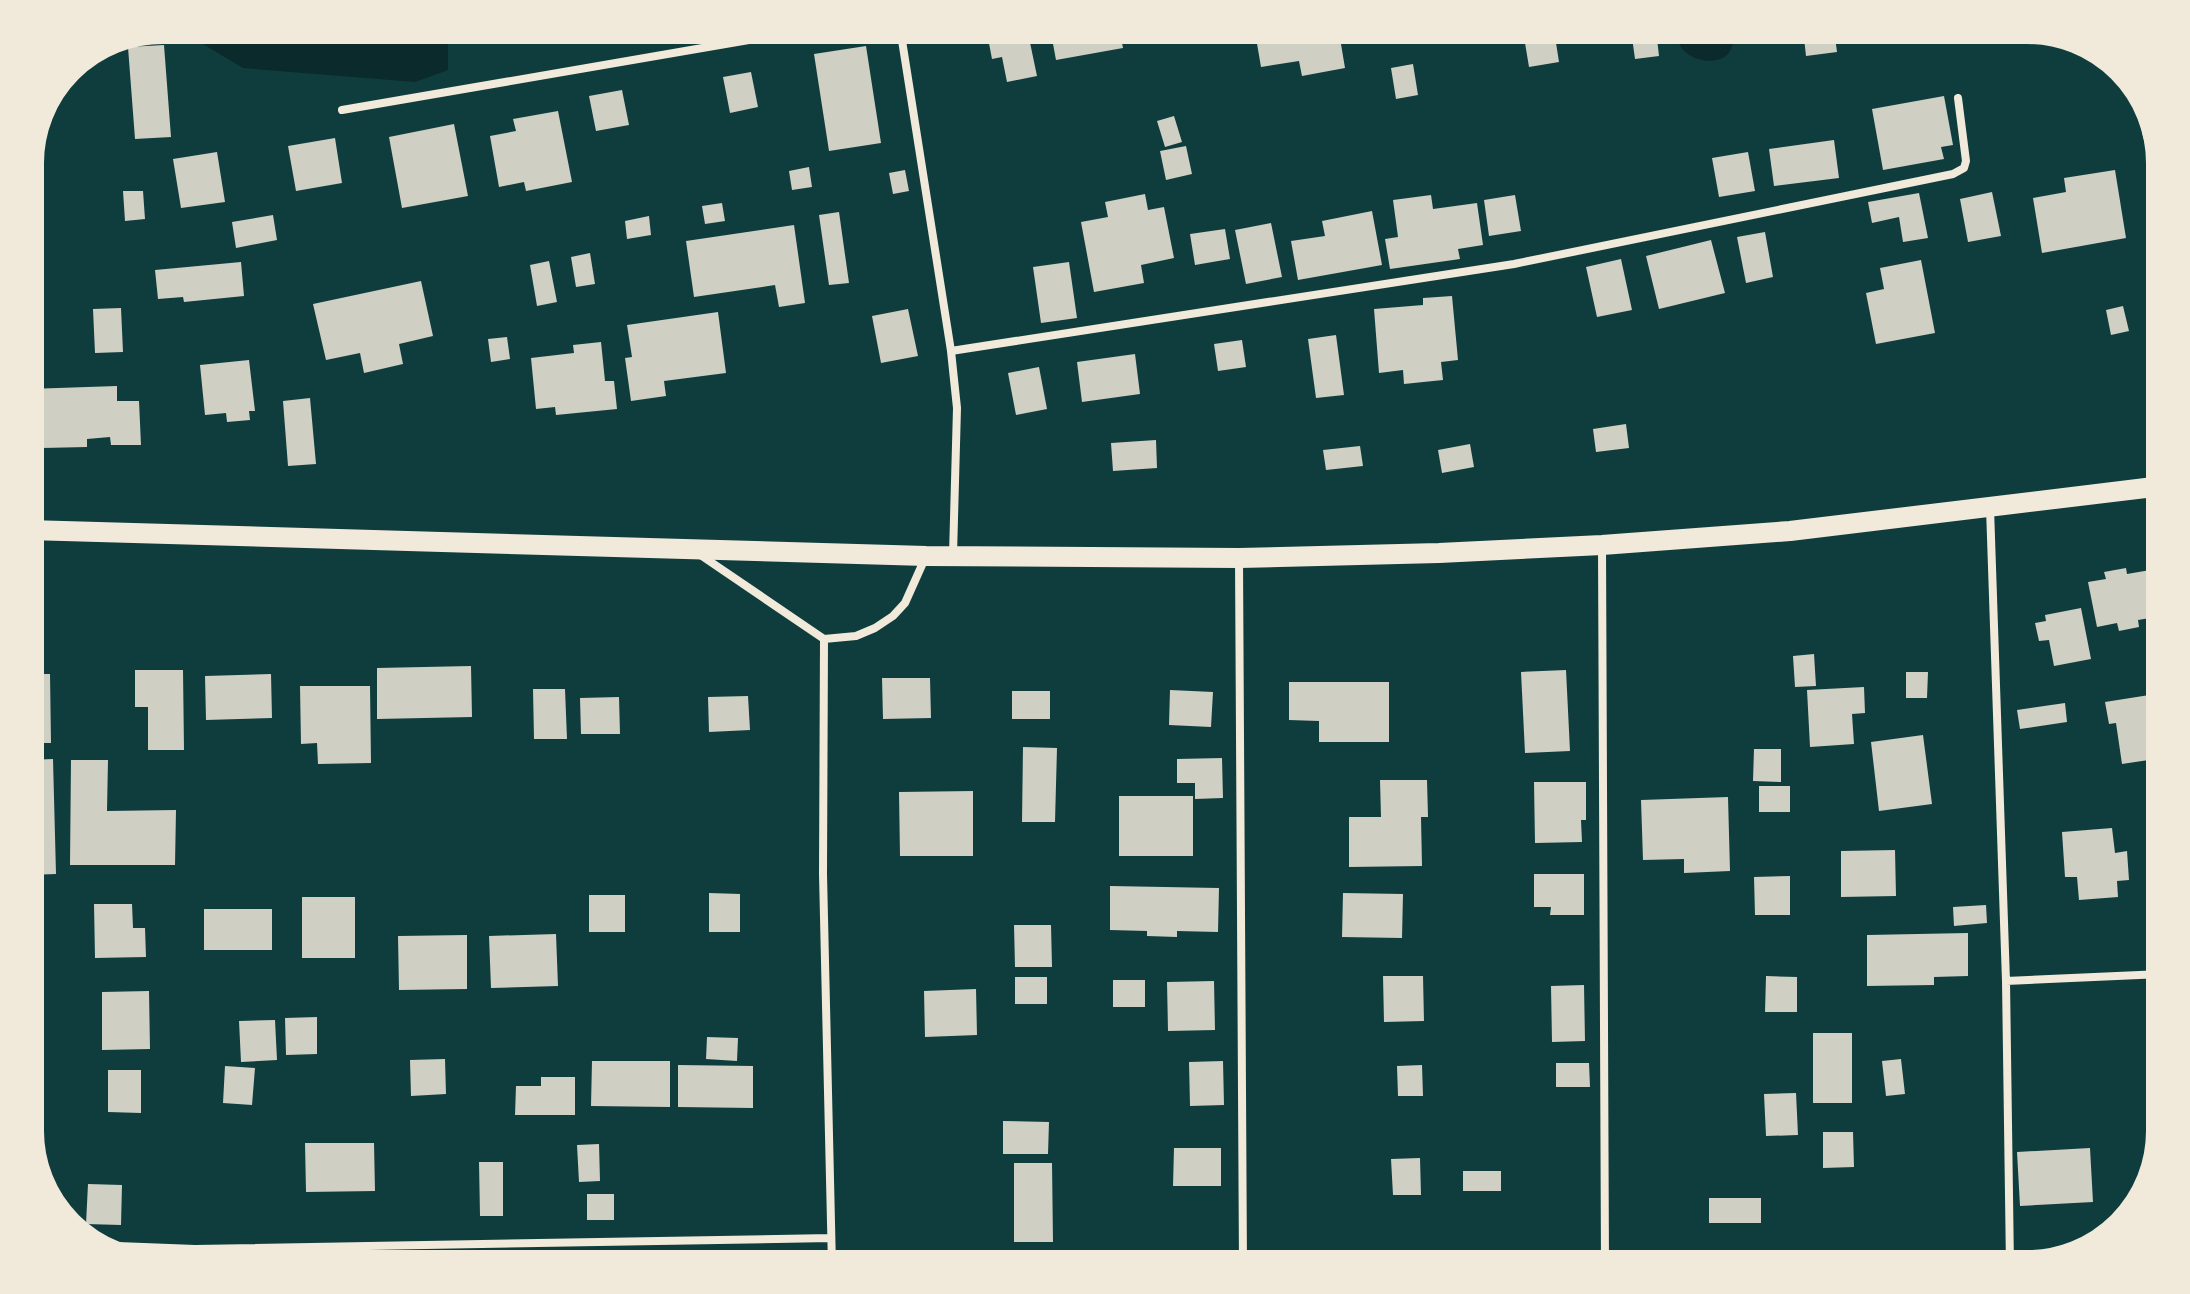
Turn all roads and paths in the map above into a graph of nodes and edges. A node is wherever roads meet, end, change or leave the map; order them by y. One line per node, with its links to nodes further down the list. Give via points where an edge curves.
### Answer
1 (737, 42): 4 (street)
2 (902, 42): 5 (street)
3 (1958, 98): 5 (street, via 1966,161 1953,174 1514,264)
4 (342, 110)
5 (951, 351): 12 (street, via 957,408)
6 (2148, 488): 7 (main road)
7 (1990, 507): 9 (main road, via 1790,531); 16 (street)
8 (42, 530): 10 (main road)
9 (1602, 545): 13 (main road); 21 (street)
10 (692, 550): 11 (main road); 14 (street)
11 (926, 556): 12 (main road); 14 (street, via 905,603 893,616 856,636)
12 (953, 556): 13 (main road)
13 (1239, 558): 20 (street)
14 (824, 639): 17 (street)
15 (2148, 975): 16 (street)
16 (2006, 981): 22 (street)
17 (831, 1238): 18 (street); 19 (street)
18 (127, 1246)
19 (832, 1252)
20 (1243, 1252)
21 (1605, 1252)
22 (2010, 1252)

